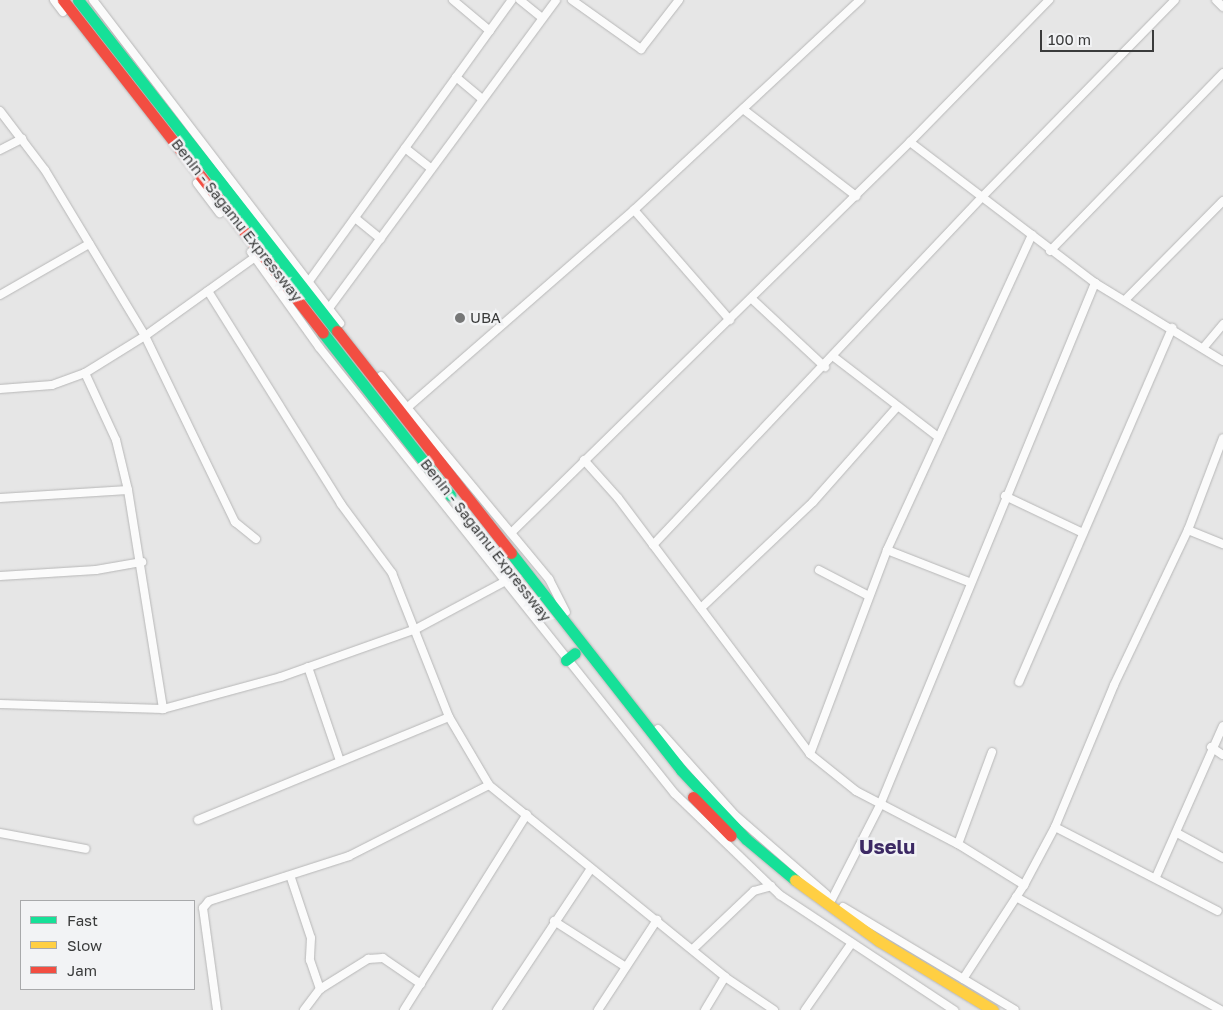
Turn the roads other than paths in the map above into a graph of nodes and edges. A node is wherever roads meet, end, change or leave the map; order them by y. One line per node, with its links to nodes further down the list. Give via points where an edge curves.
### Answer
1 (54, 0): 37 (street)
2 (63, 0): 37 (highway, Benin - Sagamu Expressway)
3 (78, 0): 38 (highway)
4 (93, 0): 38 (street)
5 (453, 0): 17 (street)
6 (512, 0): 17 (street)
7 (520, 0): 16 (street)
8 (556, 0): 16 (street)
9 (572, 0): 10 (street, via 641,49)
10 (679, 0)
11 (860, 0): 21 (street)
12 (1049, 0): 24 (street)
13 (1175, 0): 29 (street)
14 (1216, 0): 15 (street)
15 (1223, 7)
16 (542, 17): 20 (street)
17 (490, 30): 19 (street)
18 (1223, 73): 36 (street)
19 (456, 78): 20 (street); 25 (street)
20 (482, 99): 27 (street)
21 (743, 109): 28 (street); 31 (street)
22 (0, 111): 23 (street)
23 (22, 139): 26 (street); 35 (street)
24 (910, 142): 28 (street); 29 (street)
25 (405, 148): 27 (street); 32 (street)
26 (0, 150)
27 (431, 168): 34 (street)
28 (856, 196): 42 (street)
29 (983, 196): 33 (street); 50 (street)
30 (1223, 201): 43 (street)
31 (634, 210): 45 (street); 55 (street)
32 (355, 218): 34 (street); 38 (street)
33 (1032, 235): 36 (street); 57 (street)
34 (382, 239): 44 (street)
35 (89, 244): 41 (street); 48 (street)
36 (1050, 250): 39 (street)
37 (258, 254): 40 (street); 73 (street, via 319,347); 78 (highway, Benin - Sagamu Expressway)
38 (307, 284): 44 (highway)
39 (1095, 284): 43 (street); 61 (street)
40 (208, 292): 48 (street); 77 (street, via 341,504 392,573)
41 (0, 295)
42 (752, 299): 45 (street); 52 (street)
43 (1126, 299): 47 (street)
44 (327, 311): 55 (street); 127 (highway, via 609,681 719,810 806,889 879,941)
45 (730, 320): 59 (street)
46 (1223, 324): 49 (street)
47 (1172, 328): 49 (street); 65 (street)
48 (146, 336): 53 (street); 66 (street, via 235,522)
49 (1204, 346): 51 (street)
50 (834, 357): 52 (street); 56 (street)
51 (1223, 361)
52 (825, 367): 68 (street)
53 (85, 373): 54 (street, via 52,385); 60 (street, via 116,440)
54 (0, 389)
55 (408, 407): 64 (street)
56 (897, 407): 57 (street); 76 (street, via 813,502)
57 (937, 436): 69 (street)
58 (1223, 438): 63 (street)
59 (584, 460): 64 (street); 68 (street)
60 (128, 490): 62 (street); 70 (street)
61 (1005, 496): 65 (street); 74 (street)
62 (0, 498)
63 (1188, 530): 67 (street); 94 (street, via 1114,685)
64 (510, 533): 106 (street, via 549,579 562,606 653,724 735,815)
65 (1083, 533): 80 (street)
66 (256, 540)
67 (1223, 544)
68 (652, 545): 76 (street)
69 (887, 550): 74 (street); 75 (street)
70 (142, 562): 72 (street, via 96,570); 82 (street)
71 (819, 570): 75 (street)
72 (0, 576)
73 (506, 581): 77 (street); 78 (street)
74 (971, 584): 91 (street)
75 (869, 596): 87 (street)
76 (701, 608): 87 (street)
77 (416, 629): 79 (street); 83 (street)
78 (571, 656): 104 (street, via 675,794); 126 (highway, Benin - Sagamu Expressway, via 712,819 760,862 828,918)
79 (308, 667): 82 (street); 89 (street)
80 (1019, 682)
81 (0, 704): 82 (street)
82 (163, 708)
83 (449, 717): 89 (street); 90 (street)
84 (1223, 726): 85 (street)
85 (1211, 747): 88 (street); 96 (street)
86 (992, 752): 97 (street)
87 (810, 754): 91 (street, via 856,792)
88 (1223, 755)
89 (340, 761): 93 (street)
90 (489, 785): 92 (street); 102 (street, via 349,856)
91 (880, 805): 97 (street); 106 (street)
92 (527, 814): 100 (street); 115 (street)
93 (198, 820)
94 (1055, 827): 101 (street); 103 (street)
95 (0, 833): 98 (street)
96 (1177, 833): 99 (street); 101 (street)
97 (958, 844): 103 (street)
98 (86, 849)
99 (1223, 858)
100 (590, 870): 108 (street); 109 (street)
101 (1156, 877): 107 (street)
102 (290, 878): 116 (street, via 311,938 310,960); 117 (street, via 214,898 205,905)
103 (1024, 885): 105 (street)
104 (771, 886): 110 (street); 111 (street, via 754,891)
105 (1016, 897): 114 (street); 129 (street)
106 (832, 899): 114 (street)
107 (1218, 911)
108 (657, 920): 111 (street); 112 (street)
109 (554, 921): 112 (street); 120 (street)
110 (851, 944): 124 (street); 125 (street)
111 (693, 949): 113 (street)
112 (626, 967): 121 (street)
113 (725, 977): 122 (street); 123 (street)
114 (964, 979): 128 (street)
115 (421, 984): 116 (street, via 382,958 350,968); 119 (street)
116 (320, 989): 118 (street)
117 (217, 1010)
118 (304, 1010)
119 (404, 1010)
120 (497, 1010)
121 (598, 1010)
122 (705, 1010)
123 (774, 1010)
124 (805, 1010)
125 (954, 1010)
126 (975, 1010)
127 (993, 1010)
128 (1015, 1010)
129 (1221, 1010)

